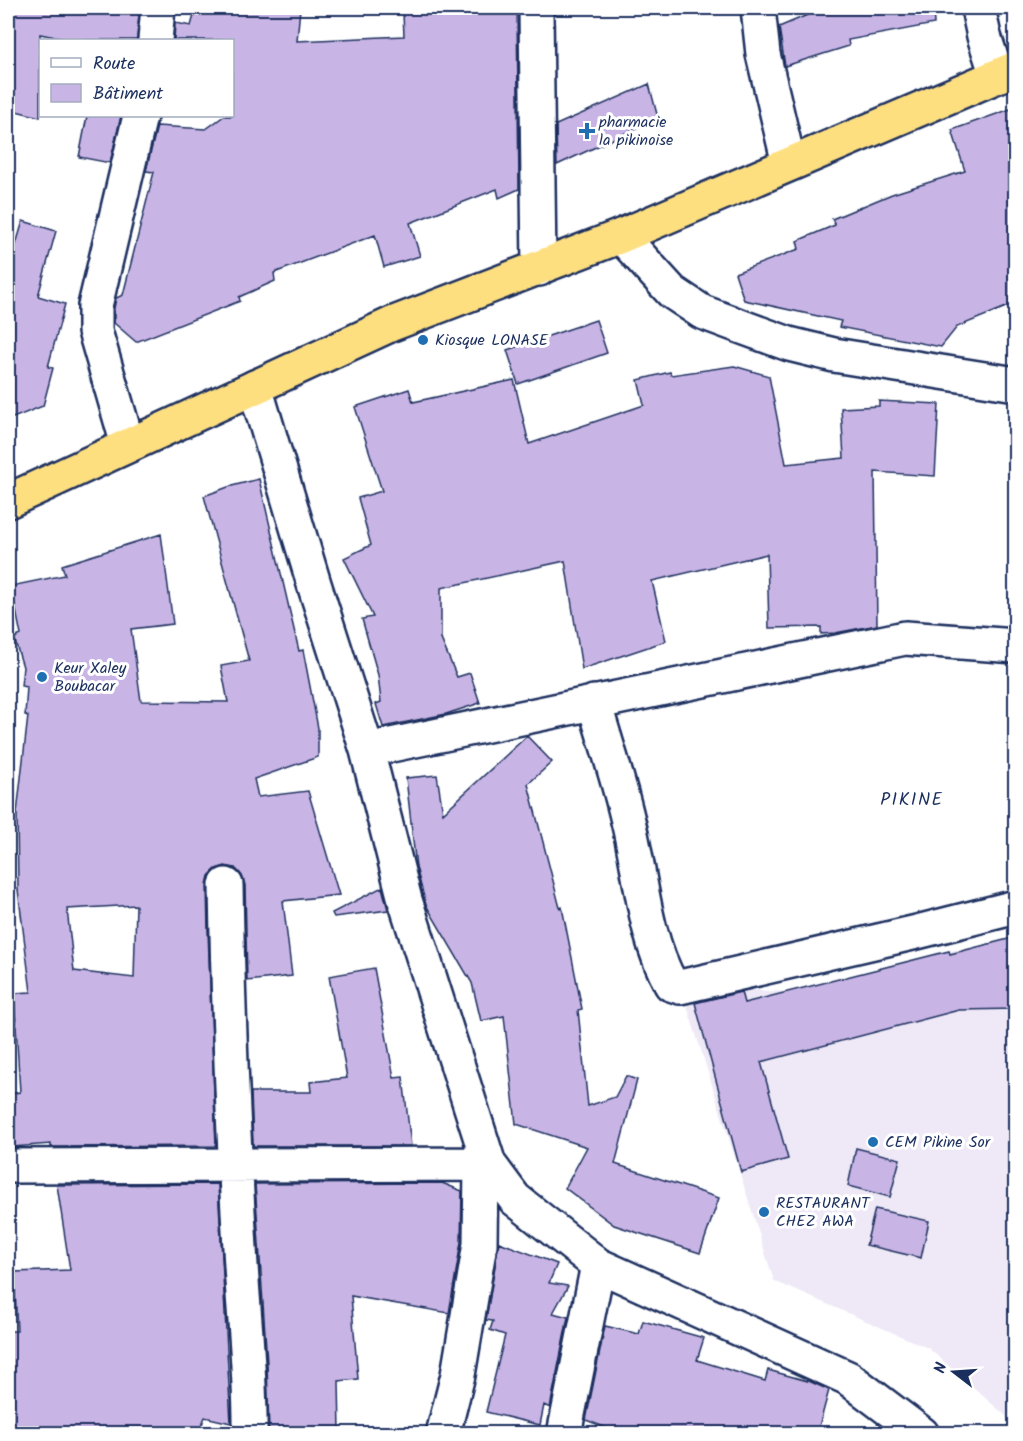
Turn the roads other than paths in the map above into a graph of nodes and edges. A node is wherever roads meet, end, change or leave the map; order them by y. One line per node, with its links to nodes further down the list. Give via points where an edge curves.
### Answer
1 (158, 8): 5 (street)
2 (536, 8): 10 (street)
3 (758, 8): 8 (street, via 763,54)
4 (978, 8): 6 (street, via 984,36)
5 (155, 39)
6 (1006, 72): 8 (highway)
7 (140, 117): 13 (street, via 95,306 95,331)
8 (789, 164): 9 (highway)
9 (621, 236): 10 (highway); 11 (street, via 672,292 702,312 789,344 834,355)
10 (539, 269): 12 (highway, via 392,324)
11 (1016, 384)
12 (255, 387): 13 (highway); 17 (street)
13 (128, 445): 14 (highway)
14 (8, 501)
15 (1016, 646): 16 (street, via 905,638)
16 (594, 702): 17 (street); 19 (street, via 628,819 658,961 671,984 680,987)
17 (367, 750): 20 (street, via 405,900)
18 (226, 885): 21 (street)
19 (1016, 907)
20 (485, 1164): 21 (street); 23 (street, via 515,1199); 26 (street, via 480,1244 458,1375)
21 (235, 1165): 22 (street); 25 (street)
22 (8, 1166)
23 (598, 1265): 24 (street, via 848,1378); 27 (street)
24 (919, 1433)
25 (250, 1434)
26 (443, 1434)
27 (564, 1434)

